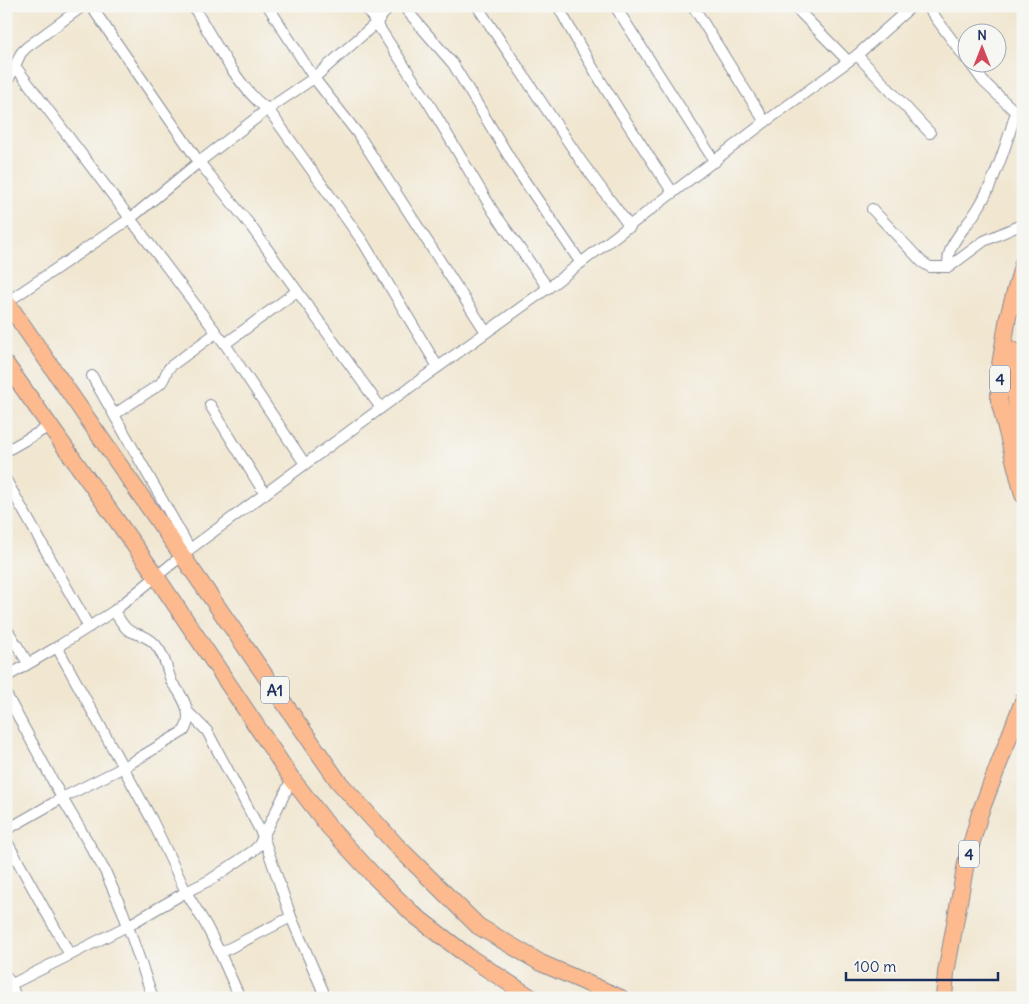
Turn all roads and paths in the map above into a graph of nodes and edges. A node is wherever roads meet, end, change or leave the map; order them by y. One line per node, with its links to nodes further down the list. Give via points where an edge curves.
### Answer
1 (83, 6): 18 (street, via 27,47)
2 (91, 6): 26 (street)
3 (193, 6): 22 (street, via 239,78)
4 (268, 6): 20 (street)
5 (365, 6): 15 (street)
6 (390, 6): 15 (street)
7 (403, 6): 33 (street, via 453,64 517,170)
8 (477, 6): 32 (street, via 581,161)
9 (558, 6): 28 (street)
10 (615, 6): 27 (street)
11 (693, 6): 24 (street)
12 (794, 6): 17 (street)
13 (912, 6): 17 (street)
14 (927, 6): 16 (street)
15 (376, 23): 20 (street); 36 (street, via 493,211)
16 (956, 45)
17 (852, 58): 24 (street); 25 (street)
18 (16, 66): 21 (street); 30 (street)
19 (976, 72): 23 (street)
20 (314, 78): 22 (street); 40 (street, via 358,134)
21 (6, 85)
22 (268, 109): 26 (street); 44 (street, via 363,242)
23 (1019, 115): 35 (street, via 980,204 954,244)
24 (765, 122): 27 (street)
25 (930, 133)
26 (199, 162): 30 (street); 37 (street)
27 (715, 162): 28 (street)
28 (672, 193): 32 (street)
29 (872, 209): 35 (street, via 922,262 930,267)
30 (131, 218): 39 (street); 41 (street)
31 (1023, 224): 35 (street, via 984,241)
32 (630, 226): 33 (street)
33 (581, 263): 36 (street)
34 (1023, 263): 55 (main road, 4, via 1008,317 1000,365 1000,400)
35 (949, 267)
36 (548, 288): 40 (street)
37 (297, 290): 42 (street); 47 (street)
38 (1023, 294): 50 (main road, via 1010,363)
39 (7, 301): 56 (main road, A1)
40 (486, 332): 44 (street)
41 (216, 333): 42 (street); 48 (street, via 170,366 164,381)
42 (225, 344): 52 (street)
43 (6, 364): 49 (main road, A1)
44 (438, 367): 47 (street)
45 (92, 376): 48 (street)
46 (210, 405): 54 (street)
47 (381, 408): 52 (street)
48 (115, 414): 56 (street)
49 (50, 426): 51 (street); 57 (main road, A1)
50 (1023, 444)
51 (6, 451)
52 (305, 464): 54 (street)
53 (6, 480): 59 (street)
54 (265, 494): 56 (street)
55 (1023, 495)
56 (186, 552): 57 (street); 85 (main road, A1, via 338,781 397,846 478,926 541,963)
57 (156, 576): 58 (street); 69 (main road, A1)
58 (114, 611): 59 (street); 66 (street, via 128,630 142,634 157,645)
59 (89, 627): 61 (street)
60 (6, 628): 62 (street)
61 (57, 647): 62 (street); 68 (street)
62 (28, 663): 63 (street)
63 (6, 677)
64 (6, 694): 70 (street)
65 (1023, 700): 67 (main road, 4)
66 (188, 712): 68 (street, via 189,721 184,731); 72 (street, via 207,731)
67 (1020, 714): 86 (main road, 4, via 980,814 966,863)
68 (124, 767): 70 (street); 74 (street)
69 (292, 779): 72 (street); 84 (main road, A1, via 330,827 413,914 469,957)
70 (62, 798): 71 (street); 76 (street, via 105,871)
71 (6, 830)
72 (263, 836): 74 (street, via 253,851); 75 (street)
73 (6, 840): 78 (street)
74 (186, 892): 76 (street); 77 (street)
75 (291, 917): 77 (street); 80 (street)
76 (128, 926): 78 (street); 82 (street)
77 (220, 953): 83 (street)
78 (70, 955): 79 (street)
79 (8, 982): 81 (street)
80 (323, 991)
81 (16, 998)
82 (153, 998)
83 (240, 998)
84 (532, 998)
85 (621, 998)
86 (944, 998)

